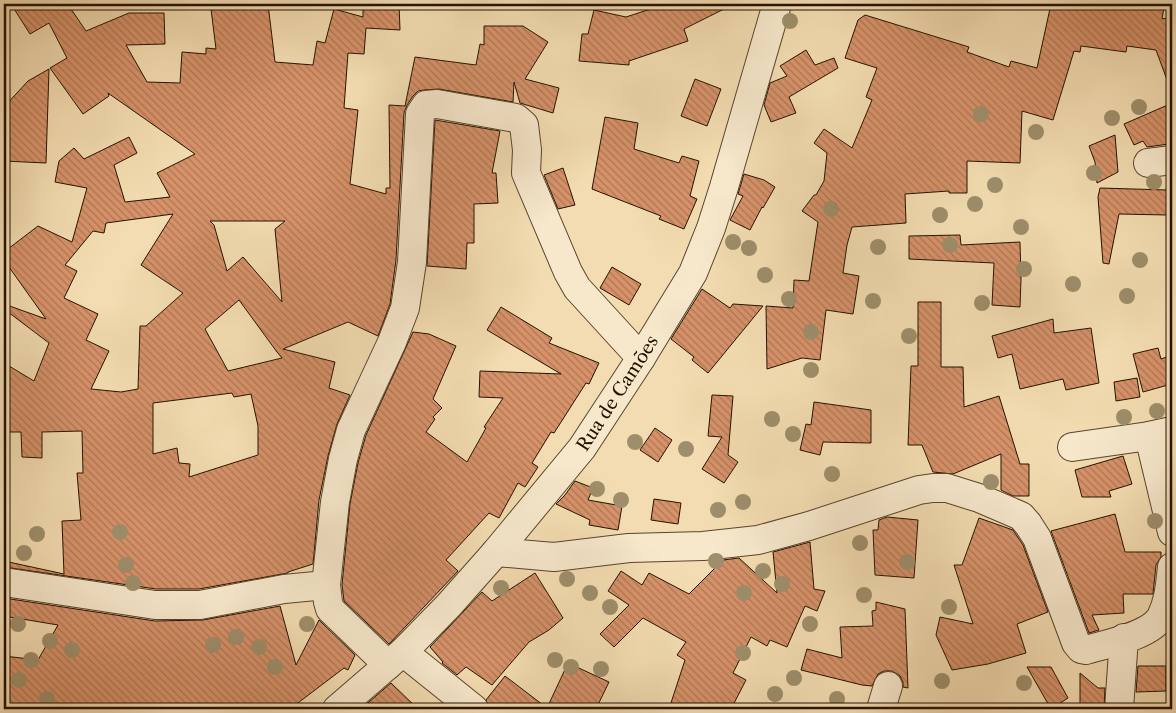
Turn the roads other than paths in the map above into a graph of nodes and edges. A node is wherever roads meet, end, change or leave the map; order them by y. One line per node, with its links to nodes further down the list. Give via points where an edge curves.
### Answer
1 (777, 4): 2 (street, Rua de Camões, via 711,228 692,272)
2 (641, 358): 6 (street, Rua de Camões, via 582,448); 9 (street, via 577,288 568,272 526,173 524,125 516,118 437,104 426,105 420,114 412,262 405,308 351,430 335,502)
3 (1161, 434): 4 (street); 5 (street)
4 (1072, 447)
5 (1172, 532)
6 (496, 552): 10 (street, via 554,557 629,548 703,546 758,540 919,490 947,488 1021,516 1028,524 1037,538 1079,647 1086,650); 11 (street, Rua de Camões)
7 (1172, 567): 10 (street, via 1168,599 1160,619 1148,629)
8 (4, 582): 9 (street, via 155,605 200,605 284,589)
9 (326, 586): 11 (street, via 330,609)
10 (1124, 638): 14 (street)
11 (396, 659): 12 (street, Rua de Camões); 13 (street)
12 (337, 709)
13 (474, 709)
14 (1119, 709)

